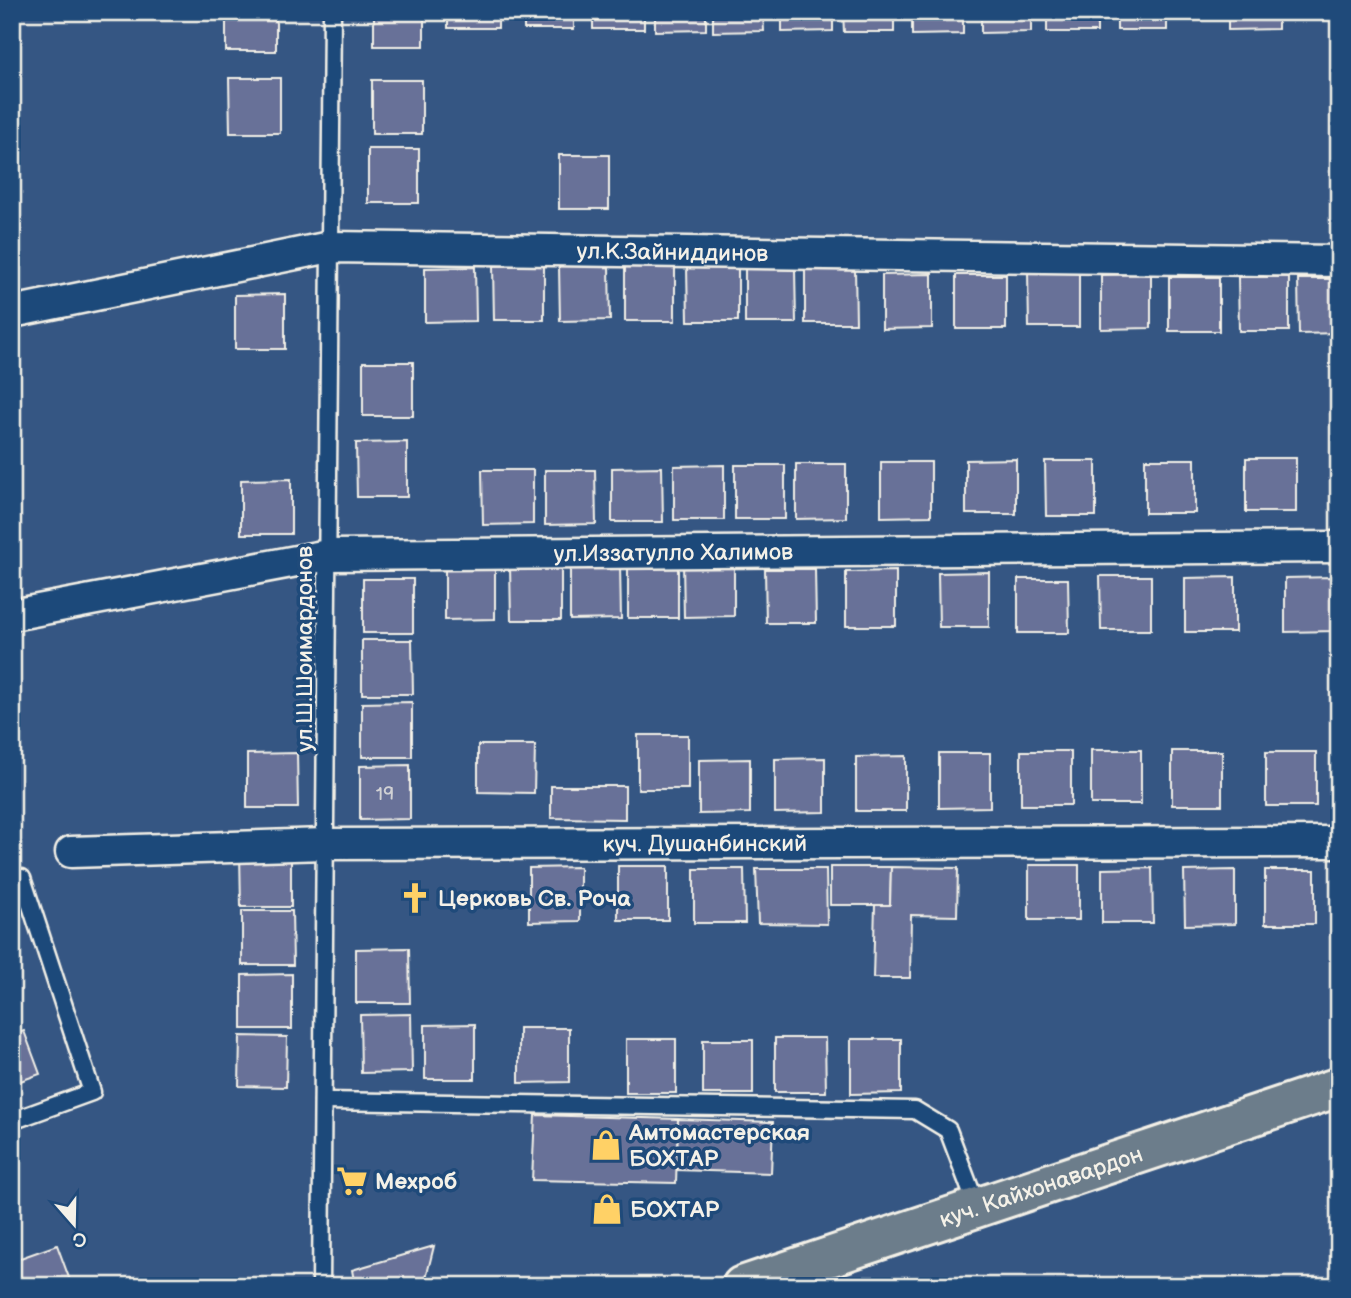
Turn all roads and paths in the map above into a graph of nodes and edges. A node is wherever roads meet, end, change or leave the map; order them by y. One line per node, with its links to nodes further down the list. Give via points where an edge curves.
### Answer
1 (332, 12): 2 (lane, ул.Ш.Шоимардонов)
2 (330, 247): 3 (street, ул.К.Зайниддинов); 4 (street, ул.К.Зайниддинов); 6 (lane, ул.Ш.Шоимардонов)
3 (1339, 261)
4 (12, 312)
5 (1339, 547): 6 (street, ул.Иззатулло Халимов)
6 (328, 555): 7 (street, ул.Иззатулло Халимов); 9 (lane, ул.Ш.Шоимардонов)
7 (12, 615)
8 (1339, 842): 9 (street, куч. Душанбинский)
9 (325, 844): 10 (street, куч. Душанбинский); 13 (lane, ул.Ш.Шоимардонов)
10 (71, 852)
11 (12, 881): 14 (lane, via 22,878 92,1092)
12 (1339, 1087): 15 (main road, куч. Кайхонавардон)
13 (323, 1101): 15 (lane, via 915,1110 948,1130); 16 (lane, ул.Ш.Шоимардонов)
14 (12, 1121)
15 (977, 1207): 17 (main road, куч. Кайхонавардон)
16 (321, 1286)
17 (742, 1286)

